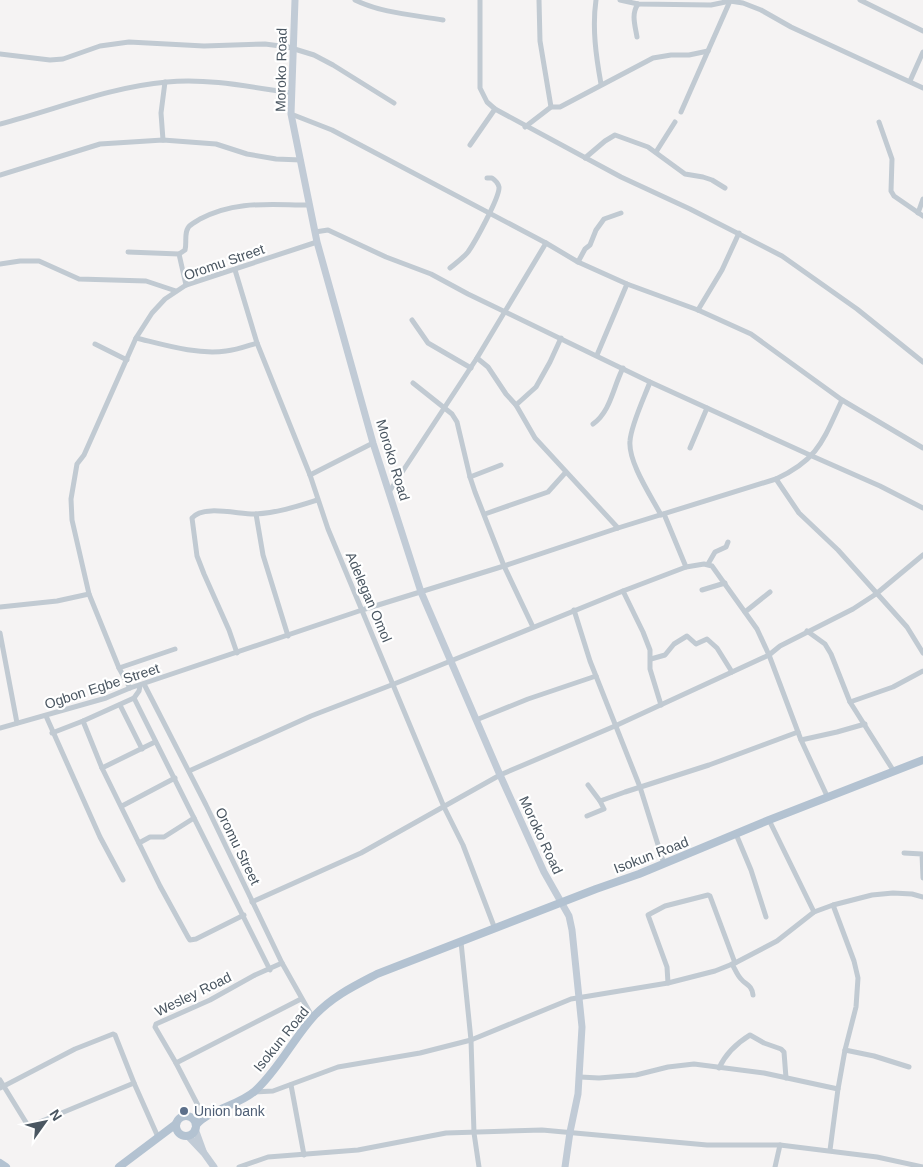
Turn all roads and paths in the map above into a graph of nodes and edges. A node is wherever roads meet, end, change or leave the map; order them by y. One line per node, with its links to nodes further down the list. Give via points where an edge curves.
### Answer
1 (295, 0): 16 (street, Moroko Road)
2 (355, 0): 13 (street)
3 (480, 0): 27 (street, via 480,88)
4 (539, 0): 26 (street, via 540,41)
5 (596, 0): 22 (street, via 596,53)
6 (620, 0): 10 (street)
7 (860, 0): 14 (street)
8 (730, 1): 11 (street); 12 (street); 20 (street, via 761,10)
9 (672, 2): 10 (street); 11 (street)
10 (638, 4): 15 (street, via 634,10)
11 (720, 4): 12 (street)
12 (726, 11): 17 (street)
13 (443, 20)
14 (923, 31)
15 (637, 36)
16 (294, 50): 19 (street, via 265,44 204,46 129,42 100,46 64,59); 24 (street, Moroko Road); 25 (street, via 314,55 333,65)
17 (708, 51): 22 (street, via 690,56 653,58); 28 (street)
18 (923, 52): 20 (street)
19 (0, 54)
20 (910, 81): 23 (street)
21 (165, 82): 24 (street, via 207,82); 32 (street, via 102,94); 34 (street, via 161,114)
22 (601, 84): 26 (street, via 560,107)
23 (923, 88)
24 (292, 92): 29 (street, Moroko Road)
25 (394, 103)
26 (551, 107): 33 (street)
27 (495, 109): 33 (street); 35 (street)
28 (680, 112)
29 (291, 114): 38 (street, Moroko Road); 45 (street, via 332,130)
30 (675, 122): 36 (street)
31 (879, 122): 46 (street, via 892,159 891,191)
32 (0, 124)
33 (525, 126): 37 (street)
34 (163, 140): 38 (street, via 216,144 247,154); 39 (street, via 100,144)
35 (470, 145)
36 (656, 152): 37 (street, via 639,142 615,135); 41 (street, via 685,174 712,180)
37 (585, 158): 48 (street)
38 (302, 160): 43 (street, Moroko Road)
39 (0, 175)
40 (487, 178): 45 (street, via 492,178 499,187)
41 (725, 188)
42 (923, 199): 46 (street)
43 (309, 205): 47 (street, Moroko Road); 52 (street, via 249,204 214,212 190,225 186,230 185,250)
44 (621, 213): 53 (street, via 604,219)
45 (489, 214): 50 (street); 55 (street, via 467,252)
46 (921, 215)
47 (315, 232): 49 (street, Moroko Road); 61 (street, via 328,230 431,274)
48 (739, 233): 60 (street); 70 (street, via 782,256 835,293)
49 (317, 242): 56 (street, Oromu Street); 80 (street, Moroko Road)
50 (546, 243): 53 (street); 61 (street)
51 (128, 252): 52 (street)
52 (180, 254): 58 (street)
53 (578, 262): 57 (street)
54 (0, 264): 59 (street, via 39,261 79,278 146,282)
55 (450, 268)
56 (236, 270): 58 (street, Oromu Street); 65 (street, Adelegan Omol)
57 (627, 284): 60 (street); 67 (street)
58 (186, 285): 59 (street, Oromu Street)
59 (176, 292): 63 (street, Oromu Street, via 152,313)
60 (698, 310): 75 (street, via 751,334)
61 (505, 311): 64 (street); 68 (street)
62 (412, 320): 71 (street, via 428,343)
63 (136, 338): 65 (street, via 178,348 218,352); 69 (street, Oromu Street)
64 (561, 338): 67 (street); 76 (street, via 536,387)
65 (257, 343): 86 (street, Adelegan Omol)
66 (95, 344): 69 (street)
67 (597, 355): 72 (street)
68 (478, 358): 71 (street); 76 (street)
69 (126, 360): 106 (street, Oromu Street, via 77,464 70,499)
70 (923, 362)
71 (471, 368): 77 (street)
72 (623, 368): 73 (street); 79 (street, via 606,409)
73 (650, 382): 78 (street); 94 (street, via 631,432 630,446 640,475)
74 (413, 383): 77 (street)
75 (842, 400): 82 (street); 83 (street)
76 (516, 405): 85 (street, via 535,438)
77 (444, 408): 87 (street, via 452,414 460,429); 89 (street)
78 (708, 408): 81 (street); 83 (street)
79 (593, 424)
80 (373, 443): 86 (street); 89 (street, Moroko Road)
81 (690, 448)
82 (923, 448)
83 (812, 456): 88 (street); 91 (street)
84 (501, 465): 87 (street)
85 (566, 472): 93 (street, via 548,492); 95 (street)
86 (310, 475): 90 (street, Adelegan Omol)
87 (470, 477): 93 (street)
88 (776, 479): 94 (street); 107 (street, via 799,512)
89 (389, 492): 104 (street, Moroko Road)
90 (317, 500): 92 (street); 109 (street, Adelegan Omol)
91 (923, 508)
92 (256, 514): 115 (street, via 263,555); 117 (street, via 229,511 198,513 192,518 197,556)
93 (485, 514): 99 (street)
94 (663, 515): 95 (street); 100 (street)
95 (618, 528): 99 (street)
96 (728, 542): 98 (street, via 726,547 715,552)
97 (923, 555): 107 (street)
98 (708, 564): 100 (street); 101 (street)
99 (504, 566): 104 (street); 112 (street)
100 (686, 567): 103 (street)
101 (724, 583): 102 (street); 111 (street)
102 (702, 590)
103 (623, 591): 110 (street); 120 (street, via 643,632)
104 (421, 592): 109 (street); 121 (street, Moroko Road)
105 (770, 592): 111 (street)
106 (88, 594): 108 (street); 122 (street)
107 (876, 594): 113 (street); 118 (street, via 907,627)
108 (0, 607)
109 (362, 610): 115 (street); 126 (street, Adelegan Omol)
110 (574, 610): 112 (street); 125 (street)
111 (745, 612): 119 (street)
112 (533, 627): 121 (street)
113 (807, 631): 119 (street); 130 (street, via 825,644)
114 (0, 633): 136 (street)
115 (288, 636): 117 (street)
116 (175, 649): 122 (street)
117 (236, 652): 127 (street, Ogbon Egbe Street)
118 (923, 653)
119 (769, 655): 124 (street); 140 (street)
120 (651, 659): 124 (street, via 665,655 687,636 696,644 707,639 717,648); 131 (street, via 650,669)
121 (450, 661): 126 (street); 134 (street, Moroko Road)
122 (119, 668): 128 (street)
123 (923, 671): 130 (street, via 893,687)
124 (732, 672): 131 (street)
125 (596, 676): 134 (street); 138 (street)
126 (394, 684): 148 (street, via 281,729); 156 (street, Adelegan Omol)
127 (142, 685): 128 (street, Ogbon Egbe Street); 129 (street); 148 (street, Oromu Street)
128 (130, 688): 133 (street, Ogbon Egbe Street)
129 (134, 698): 132 (street); 143 (street)
130 (850, 702): 137 (street)
131 (661, 704): 138 (street)
132 (120, 705): 135 (street); 144 (street)
133 (46, 716): 136 (street, Ogbon Egbe Street); 141 (street)
134 (476, 720): 149 (street, Moroko Road)
135 (83, 722): 141 (street); 146 (street)
136 (17, 723): 139 (street, Ogbon Egbe Street)
137 (865, 724): 142 (street); 147 (street)
138 (615, 726): 149 (street); 152 (street)
139 (0, 728)
140 (798, 732): 142 (street); 152 (street)
141 (52, 733): 165 (street)
142 (801, 740): 153 (street)
143 (155, 742): 144 (street); 150 (street)
144 (142, 748): 146 (street)
145 (923, 760): 147 (main road, Isokun Road)
146 (102, 768): 155 (street)
147 (893, 770): 153 (main road, Isokun Road)
148 (189, 771): 167 (street, Oromu Street)
149 (500, 775): 156 (street); 168 (street, Moroko Road)
150 (175, 778): 155 (street); 158 (street)
151 (588, 785): 154 (street)
152 (640, 787): 154 (street); 163 (street)
153 (828, 798): 159 (main road, Isokun Road)
154 (600, 801): 157 (street, via 604,809)
155 (122, 806): 161 (street)
156 (444, 807): 167 (street, via 361,853); 173 (street, Adelegan Omol, via 464,845)
157 (587, 816)
158 (194, 818): 161 (street, via 164,837 150,837); 171 (street)
159 (769, 820): 160 (main road, Isokun Road); 170 (street)
160 (736, 834): 163 (main road, Isokun Road); 172 (street)
161 (139, 843): 171 (street, via 190,940)
162 (904, 852): 164 (street, via 922,854)
163 (664, 864): 168 (main road, Isokun Road)
164 (923, 878)
165 (123, 880)
166 (923, 897): 169 (street, via 893,892)
167 (252, 902): 175 (street, Oromu Street)
168 (561, 903): 173 (main road, Isokun Road); 180 (street, Moroko Road, via 569,916 572,930)
169 (833, 905): 170 (street); 184 (street, via 858,978 856,1007)
170 (814, 912): 176 (street, via 778,941)
171 (244, 915): 177 (street)
172 (766, 917)
173 (495, 928): 174 (main road, Isokun Road)
174 (461, 942): 182 (main road, Isokun Road, via 378,974 342,992); 183 (street)
175 (282, 964): 177 (street, Wesley Road); 181 (street, Oromu Street)
176 (734, 964): 178 (street); 178 (street, via 710,896 665,906 648,915 667,967); 179 (street, via 740,979 749,985)
177 (270, 970): 185 (street, Wesley Road, via 156,1024)
178 (668, 983): 180 (street)
179 (753, 995)
180 (580, 998): 183 (street); 188 (street, Moroko Road)
181 (302, 999): 182 (street, Oromu Street); 185 (street)
182 (313, 1018): 195 (main road, Isokun Road)
183 (471, 1040): 192 (street, via 338,1068); 200 (street)
184 (845, 1050): 186 (street); 194 (street)
185 (176, 1063): 197 (street, Wesley Road)
186 (909, 1067)
187 (719, 1068): 188 (street, via 694,1064 628,1076); 189 (street); 189 (street, via 730,1051 750,1035 784,1052)
188 (580, 1077): 201 (street, Moroko Road)
189 (786, 1078): 194 (street)
190 (0, 1080): 193 (street)
191 (134, 1083): 193 (street, via 32,1126); 193 (street, via 115,1035 110,1034); 203 (street)
192 (291, 1085): 195 (street, via 273,1092); 207 (street)
193 (2, 1087)
194 (838, 1089): 205 (street)
195 (254, 1092): 197 (main road, Isokun Road, via 232,1106)
196 (189, 1117): 197 (main road); 198 (main road, via 182,1117); 199 (main road)
197 (204, 1117): 199 (main road)
198 (176, 1124): 202 (main road, via 176,1129); 203 (main road)
199 (196, 1127): 202 (main road, via 192,1134); 206 (street)
200 (474, 1132): 201 (street); 207 (street, via 446,1133 358,1150); 213 (street)
201 (570, 1132): 204 (street, via 707,1145); 214 (street, Moroko Road)
202 (184, 1135): 203 (main road); 206 (street)
203 (160, 1137): 210 (main road)
204 (780, 1145): 205 (street); 215 (street)
205 (830, 1150): 216 (street)
206 (204, 1153): 211 (street)
207 (304, 1155): 212 (street, via 268,1157)
208 (0, 1163): 209 (main road)
209 (6, 1167)
210 (119, 1167)
211 (214, 1167)
212 (239, 1167)
213 (479, 1167)
214 (565, 1167)
215 (775, 1167)
216 (923, 1167)

